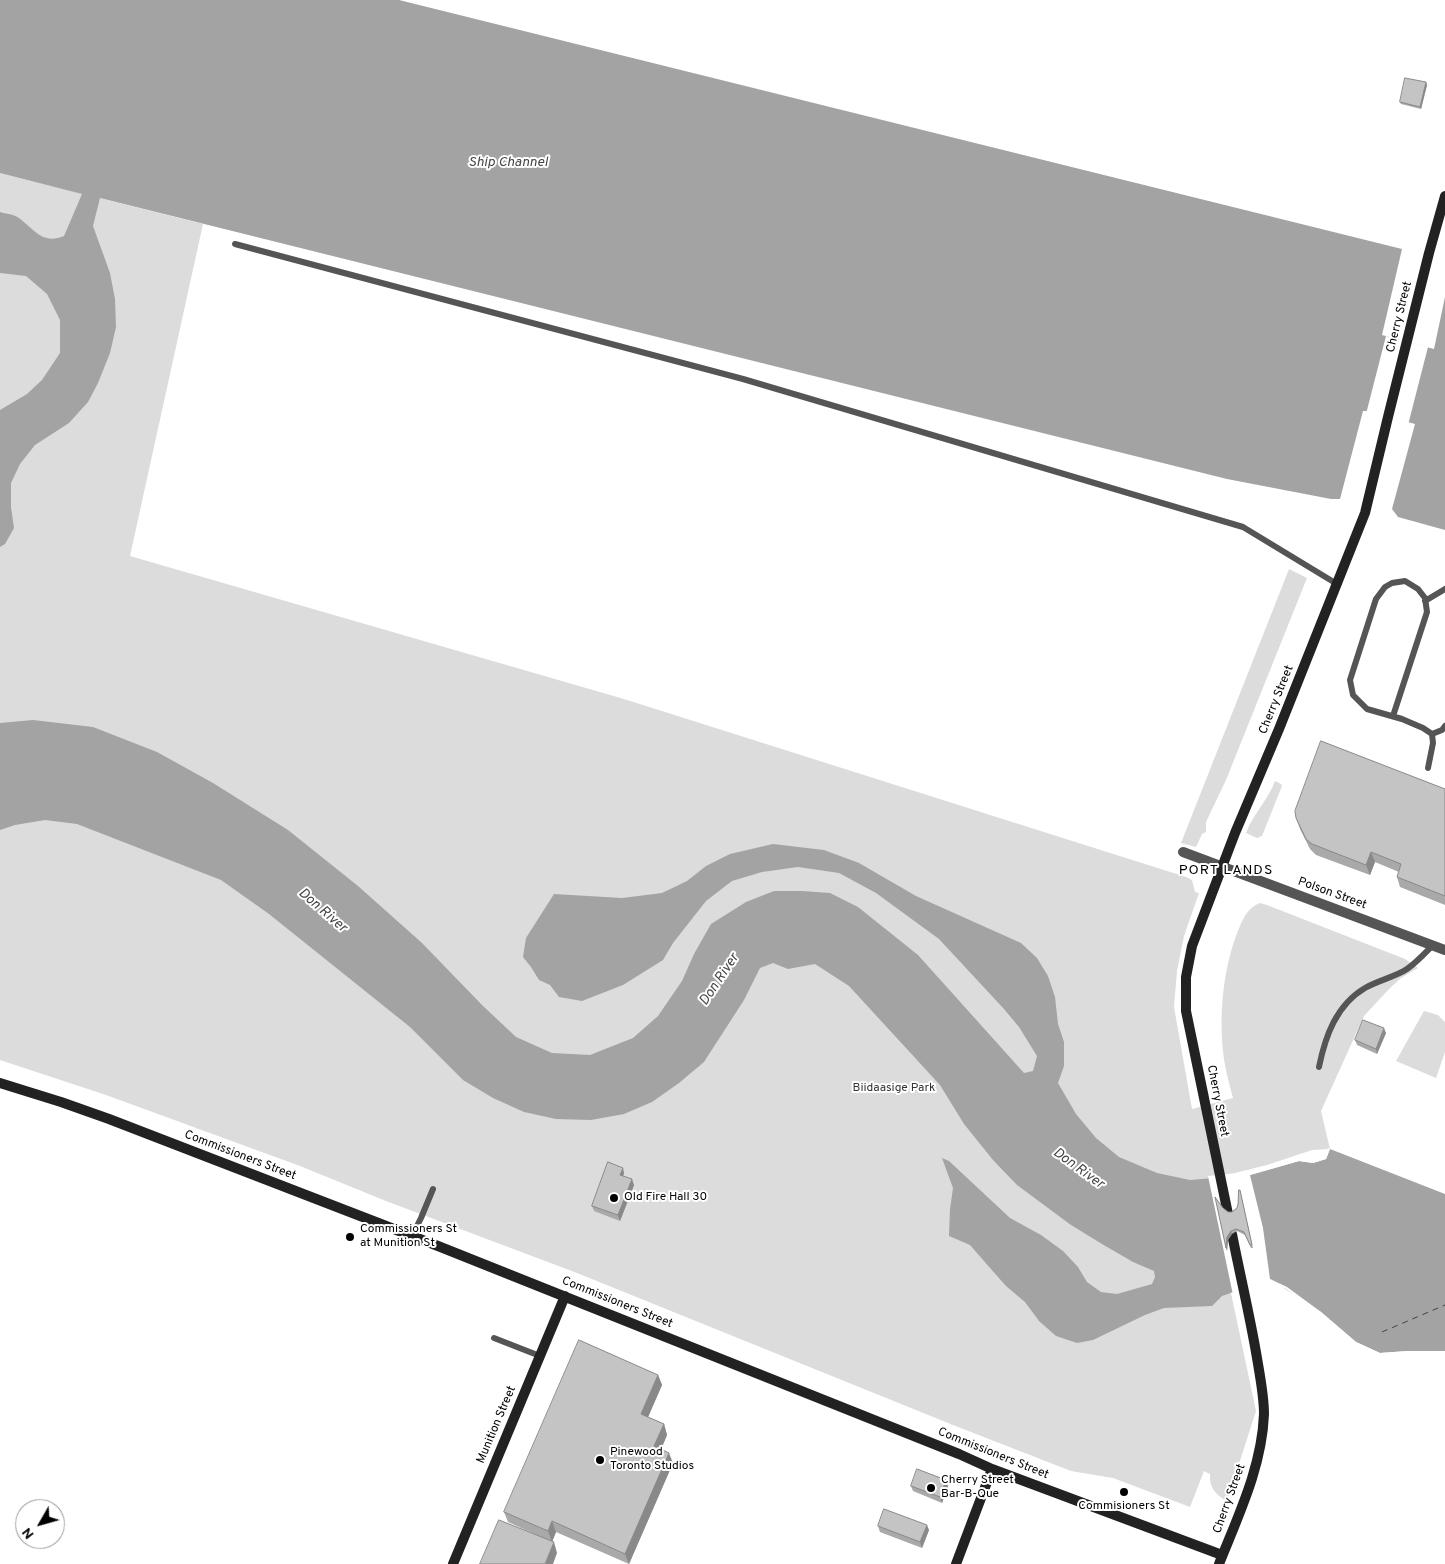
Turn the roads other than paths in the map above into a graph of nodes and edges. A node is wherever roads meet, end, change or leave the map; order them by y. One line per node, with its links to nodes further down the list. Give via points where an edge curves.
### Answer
1 (1445, 196): 3 (street, Cherry Street, via 1365,513)
2 (235, 244): 3 (lane, via 744,379 1243,527)
3 (1337, 584): 11 (street, Cherry Street)
4 (1445, 589): 5 (lane)
5 (1425, 601): 6 (lane, via 1427,612); 6 (lane, via 1418,589 1405,581 1392,582 1385,587 1376,599 1350,680 1353,695 1367,709)
6 (1393, 716): 8 (lane)
7 (1445, 726): 8 (lane)
8 (1432, 734): 9 (lane)
9 (1428, 768)
10 (1183, 852): 11 (street, Polson Street)
11 (1222, 867): 12 (street, Polson Street); 17 (street, Cherry Street, via 1192,946 1186,977 1186,1011)
12 (1433, 945): 13 (street, Polson Street); 14 (lane, via 1407,969 1363,989 1345,1005 1330,1026)
13 (1445, 950)
14 (1319, 1067)
15 (0, 1082): 19 (street, Commissioners Street, via 109,1119)
16 (433, 1189): 19 (lane)
17 (1228, 1214)
18 (1232, 1234): 24 (street, Cherry Street, via 1254,1343 1264,1414 1255,1468)
19 (412, 1236): 20 (street, Commissioners Street)
20 (565, 1296): 22 (street, Munition Street); 23 (street, Commissioners Street)
21 (494, 1338): 22 (lane)
22 (540, 1356): 25 (street, Munition Street)
23 (992, 1469): 24 (street, Commissioners Street); 26 (street)
24 (1220, 1560)
25 (453, 1564)
26 (956, 1564)

